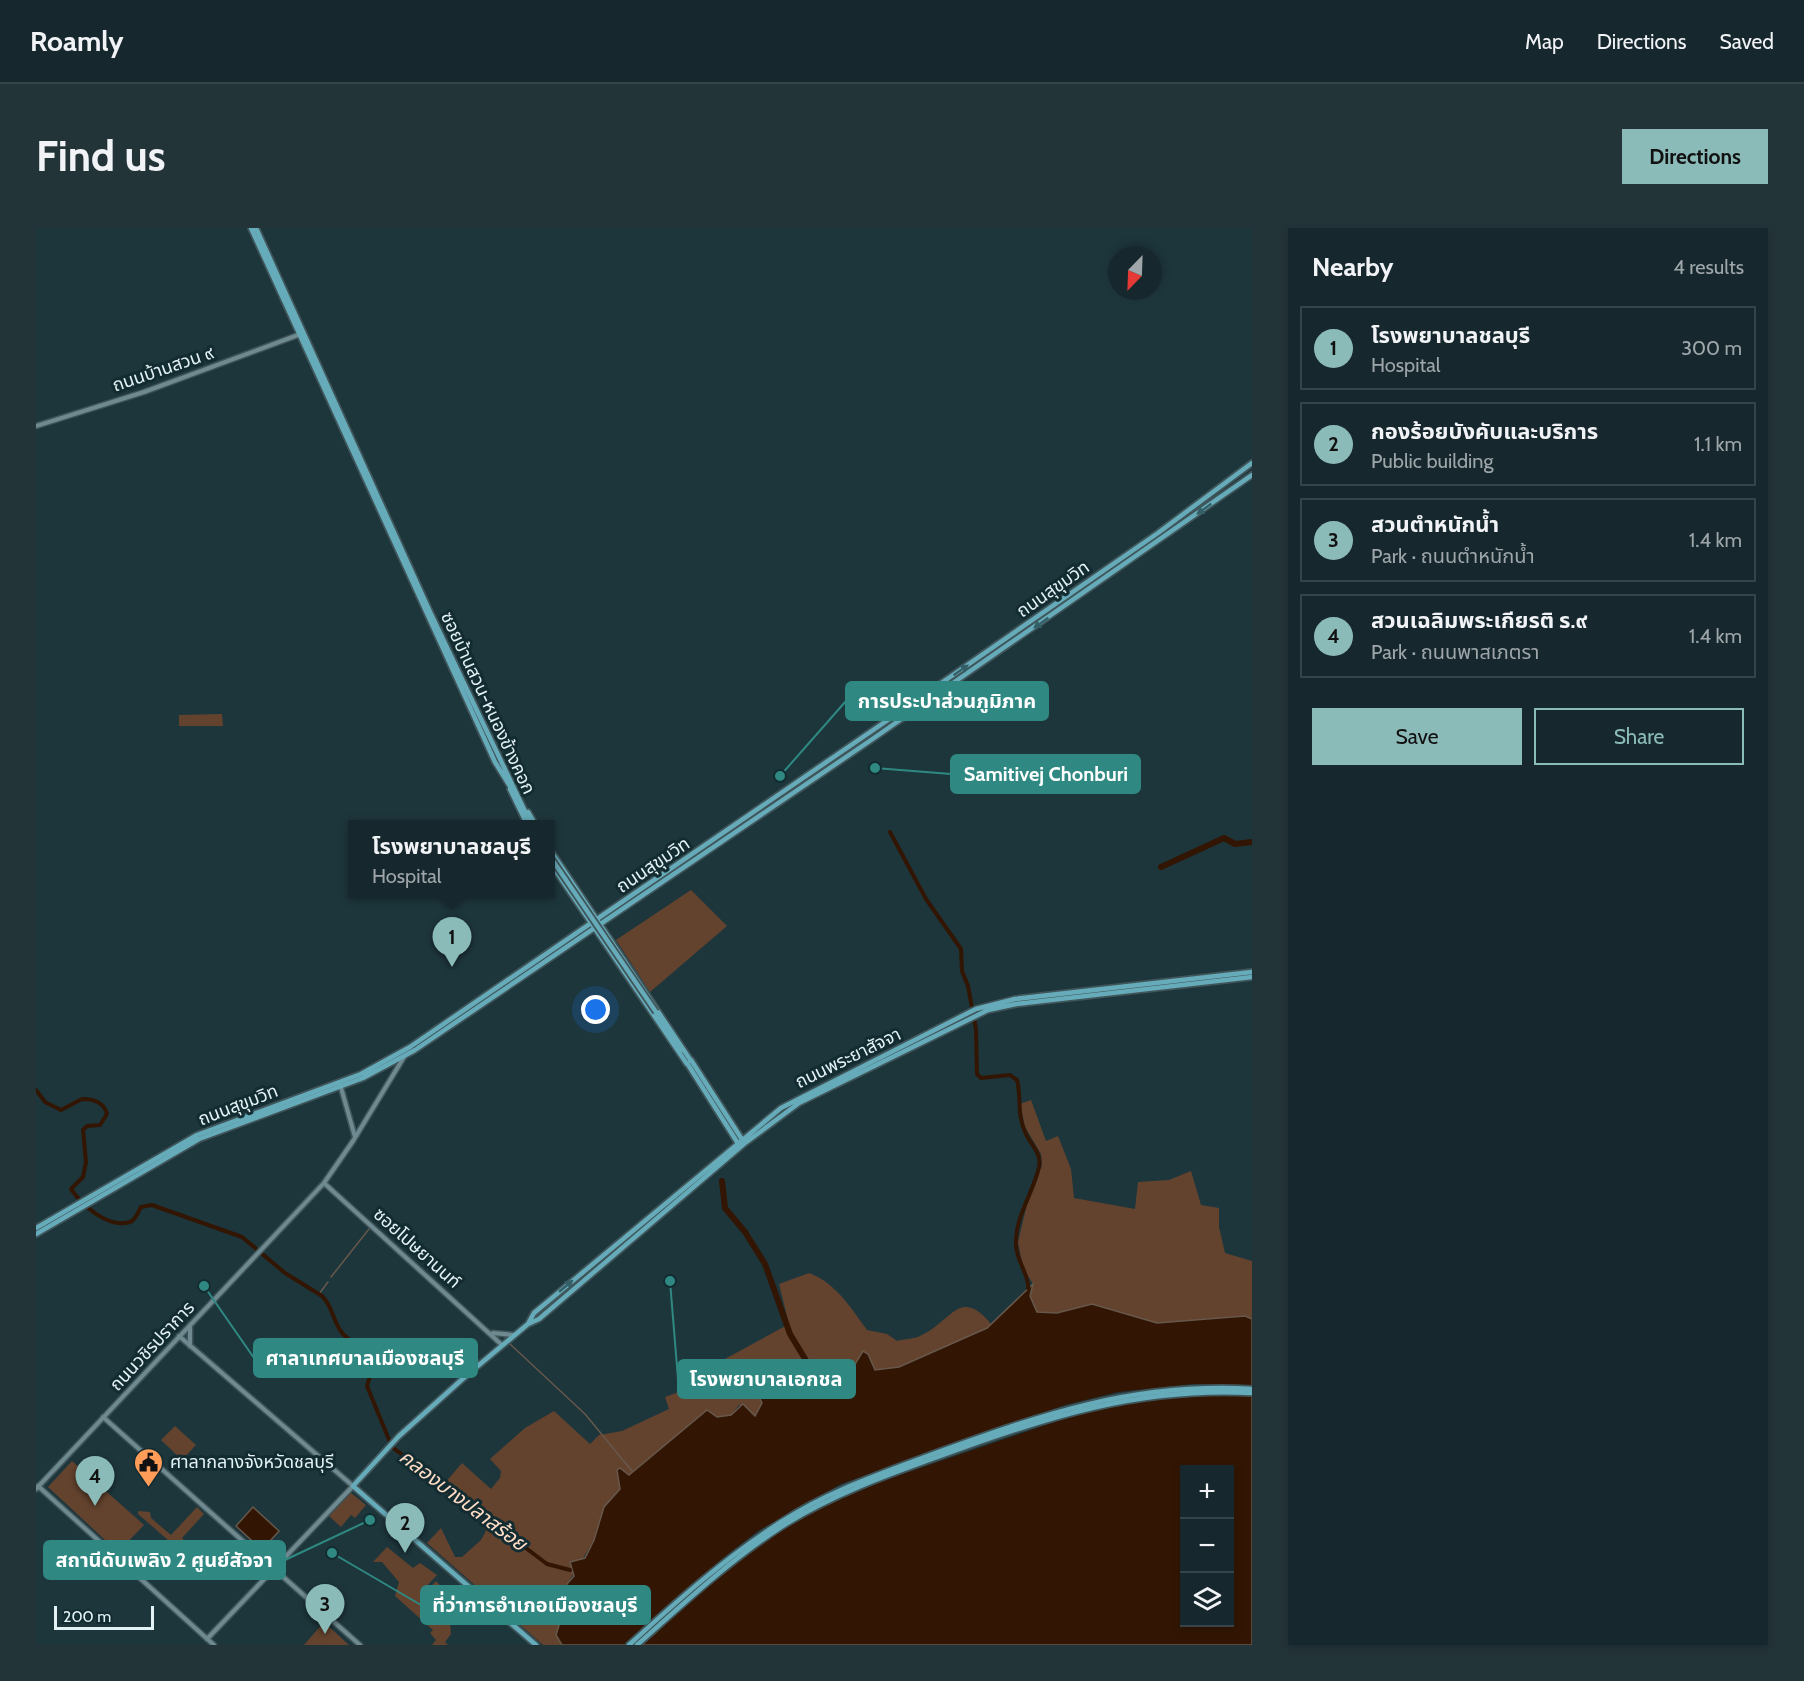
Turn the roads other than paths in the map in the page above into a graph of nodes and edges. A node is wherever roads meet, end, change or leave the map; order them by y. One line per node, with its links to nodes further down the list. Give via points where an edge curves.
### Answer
1 (251, 228): 4 (main road, ซอยบ้านสวน-หนองข้างคอก)
2 (256, 228): 3 (main road, ซอยบ้านสวน-หนองข้างคอก)
3 (305, 333): 4 (main road); 8 (main road, ซอยบ้านสวน-หนองข้างคอก)
4 (298, 335): 5 (street, ถนนบ้านสวน ๙, via 144,392); 9 (main road, ซอยบ้านสวน-หนองข้างคอก)
5 (36, 426)
6 (1252, 463): 10 (main road, ถนนสุขุมวิท)
7 (1252, 475): 11 (main road, ถนนสุขุมวิท, one-way to 11)
8 (382, 503): 9 (main road); 12 (main road, ซอยบ้านสวน-หนองข้างคอก)
9 (376, 505): 12 (main road, ซอยบ้านสวน-หนองข้างคอก)
10 (1014, 633): 11 (main road); 20 (main road, ถนนสุขุมวิท, one-way to 10)
11 (1018, 639): 20 (main road, ถนนสุขุมวิท)
12 (507, 779): 13 (main road); 14 (main road, ซอยบ้านสวน-หนองข้างคอก)
13 (528, 820)
14 (529, 820)
15 (555, 857): 18 (main road)
16 (555, 864): 26 (main road, bridge)
17 (555, 871): 19 (main road)
18 (576, 891): 19 (main road); 20 (main road)
19 (570, 895): 21 (main road)
20 (599, 921): 21 (main road, ถนนสุขุมวิท); 26 (main road)
21 (592, 926): 25 (main road, ถนนสุขุมวิท); 26 (main road); 27 (main road, ถนนสุขุมวิท, via 410,1047)
22 (1252, 972): 24 (main road, ถนนพระยาสัจจา, via 1015,999)
23 (1252, 977): 24 (main road, ถนนพระยาสัจจา, via 1016,1004)
24 (977, 1012): 29 (main road, ถนนพระยาสัจจา, via 799,1103)
25 (405, 1056): 27 (main road, ถนนสุขุมวิท); 28 (street, ถนนวชิรปราการ)
26 (689, 1062): 29 (main road)
27 (340, 1085): 28 (street); 32 (main road, ถนนสุขุมวิท, via 197,1135)
28 (355, 1138): 30 (street, ถนนวชิรปราการ)
29 (741, 1143): 31 (main road, ถนนพระยาสัจจา)
30 (324, 1184): 41 (street, ถนนวชิรปราการ); 43 (street, ซอยโปษยานนท์)
31 (687, 1189): 33 (main road, ถนนพระยาสัจจา); 34 (main road, ถนนพระยาสัจจา)
32 (81, 1204): 35 (main road, ถนนสุขุมวิท); 36 (main road, ถนนสุขุมวิท)
33 (644, 1221): 34 (main road); 37 (main road, ถนนพระยาสัจจา)
34 (647, 1227): 38 (main road, ถนนพระยาสัจจา)
35 (36, 1228)
36 (36, 1234)
37 (608, 1251): 38 (main road); 39 (main road, ถนนพระยาสัจจา, one-way to 37)
38 (611, 1258): 40 (main road, ถนนพระยาสัจจา)
39 (534, 1313): 40 (main road); 42 (main road, ถนนพระยาสัจจา)
40 (539, 1319): 42 (main road, ถนนพระยาสัจจา)
41 (190, 1324): 45 (street, ถนนวชิรปราการ); 46 (street)
42 (528, 1324): 44 (main road, ถนนพระยาสัจจา)
43 (492, 1333): 44 (street); 47 (street, ซอยโปษยานนท์)
44 (514, 1335): 47 (main road, ถนนพระยาสัจจา)
45 (179, 1336): 46 (street); 48 (street, ถนนวชิรปราการ)
46 (188, 1344): 48 (street, via 177,1342); 52 (street)
47 (502, 1345): 52 (main road, ถนนพระยาสัจจา, via 393,1442)
48 (169, 1347): 50 (street, ถนนวชิรปราการ)
49 (1252, 1391): 58 (main road, via 1156,1391 1091,1402 985,1435 860,1481 806,1507 751,1542); 59 (main road, via 1187,1393 1091,1406 861,1485 808,1511 759,1542)
50 (103, 1417): 51 (street, ถนนวชิรปราการ); 53 (street)
51 (37, 1486): 54 (street)
52 (353, 1486): 53 (street, ถนนพระยาสัจจา); 57 (main road)
53 (274, 1569): 54 (street, ถนนพระยาสัจจา); 56 (street)
54 (207, 1639): 55 (street)
55 (214, 1645)
56 (360, 1645)
57 (536, 1645)
58 (629, 1645)
59 (637, 1645)

